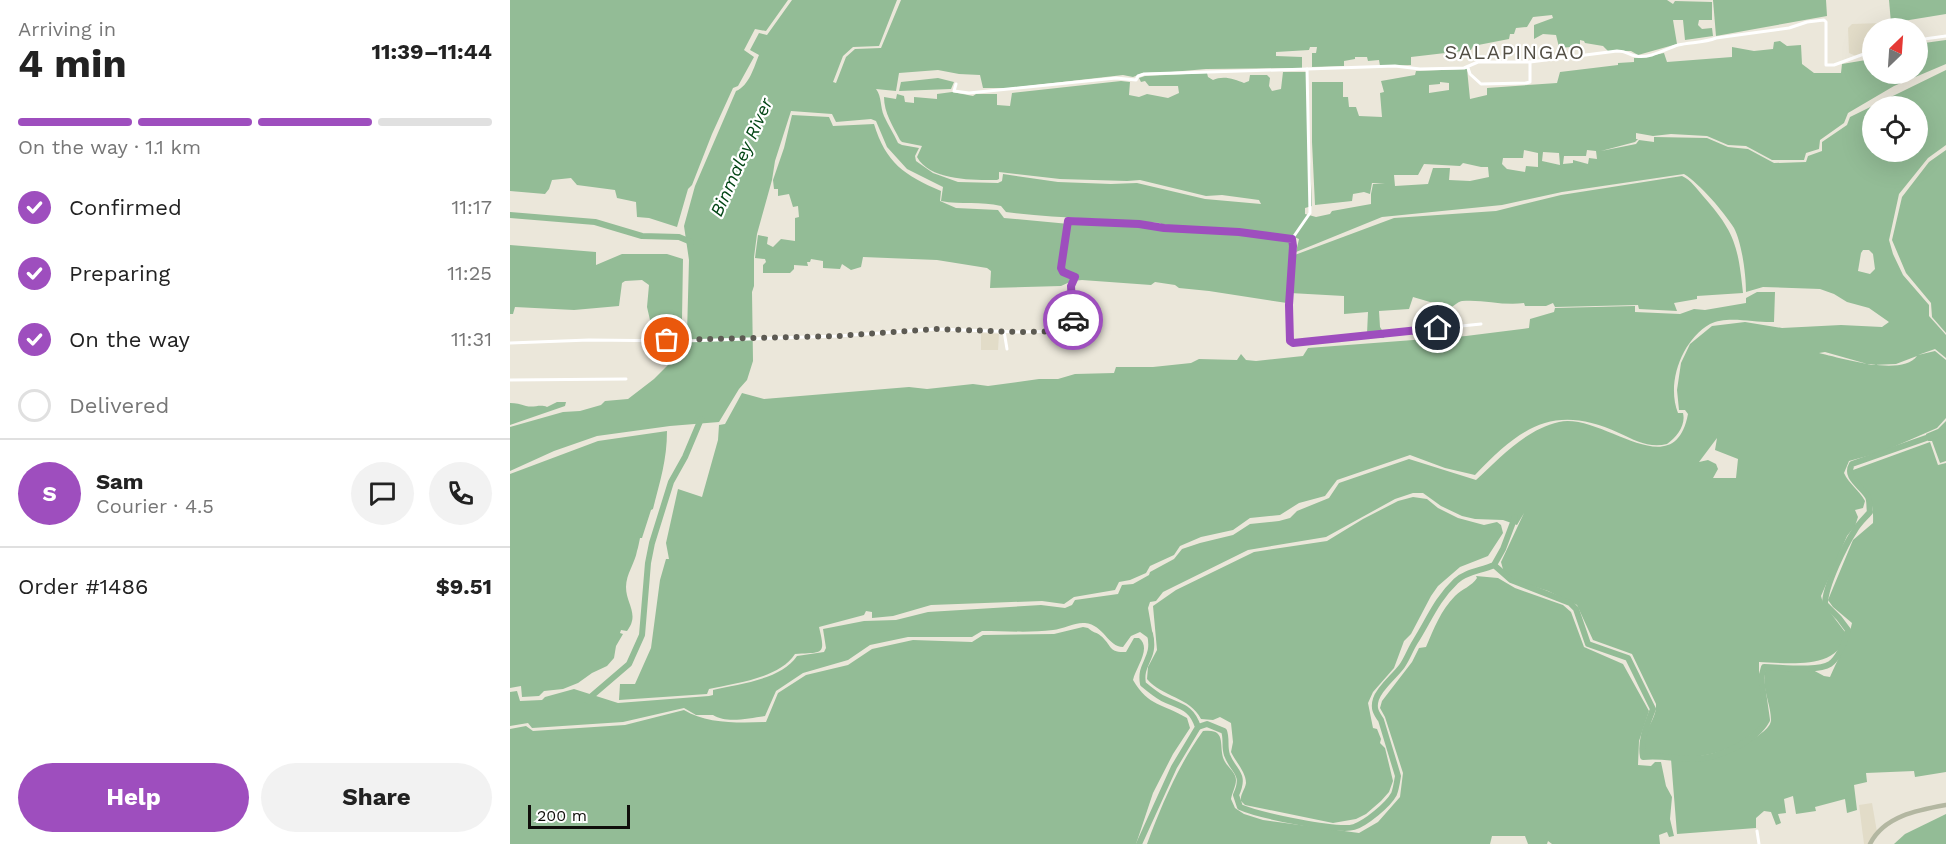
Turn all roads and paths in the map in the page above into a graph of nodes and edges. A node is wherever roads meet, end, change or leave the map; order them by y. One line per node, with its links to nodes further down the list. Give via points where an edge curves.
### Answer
1 (1946, 36): 2 (street)
2 (1928, 38)
3 (1862, 55): 4 (street, via 1826,65 1824,20 1678,45 1665,52 1636,56 1617,51)
4 (1530, 62): 5 (street, via 1478,62); 5 (street, via 1530,82 1526,83 1481,84)
5 (1468, 67): 6 (street)
6 (1306, 69): 7 (street, via 1144,74 1136,80 1116,78 969,93 954,91); 8 (street, via 1310,214)
7 (956, 84)
8 (1293, 238): 9 (street, via 1291,342); 10 (street, via 1068,221 1061,268 1075,277 1071,296 1073,329)
9 (1481, 324)
10 (1004, 331): 11 (street, via 936,329 754,339); 12 (street)
11 (510, 343)
12 (1007, 349)
13 (626, 379): 14 (street)
14 (510, 380)
15 (1946, 805): 18 (street, via 1907,814 1878,831)
16 (1757, 831): 17 (street)
17 (1759, 844)
18 (1870, 844)

